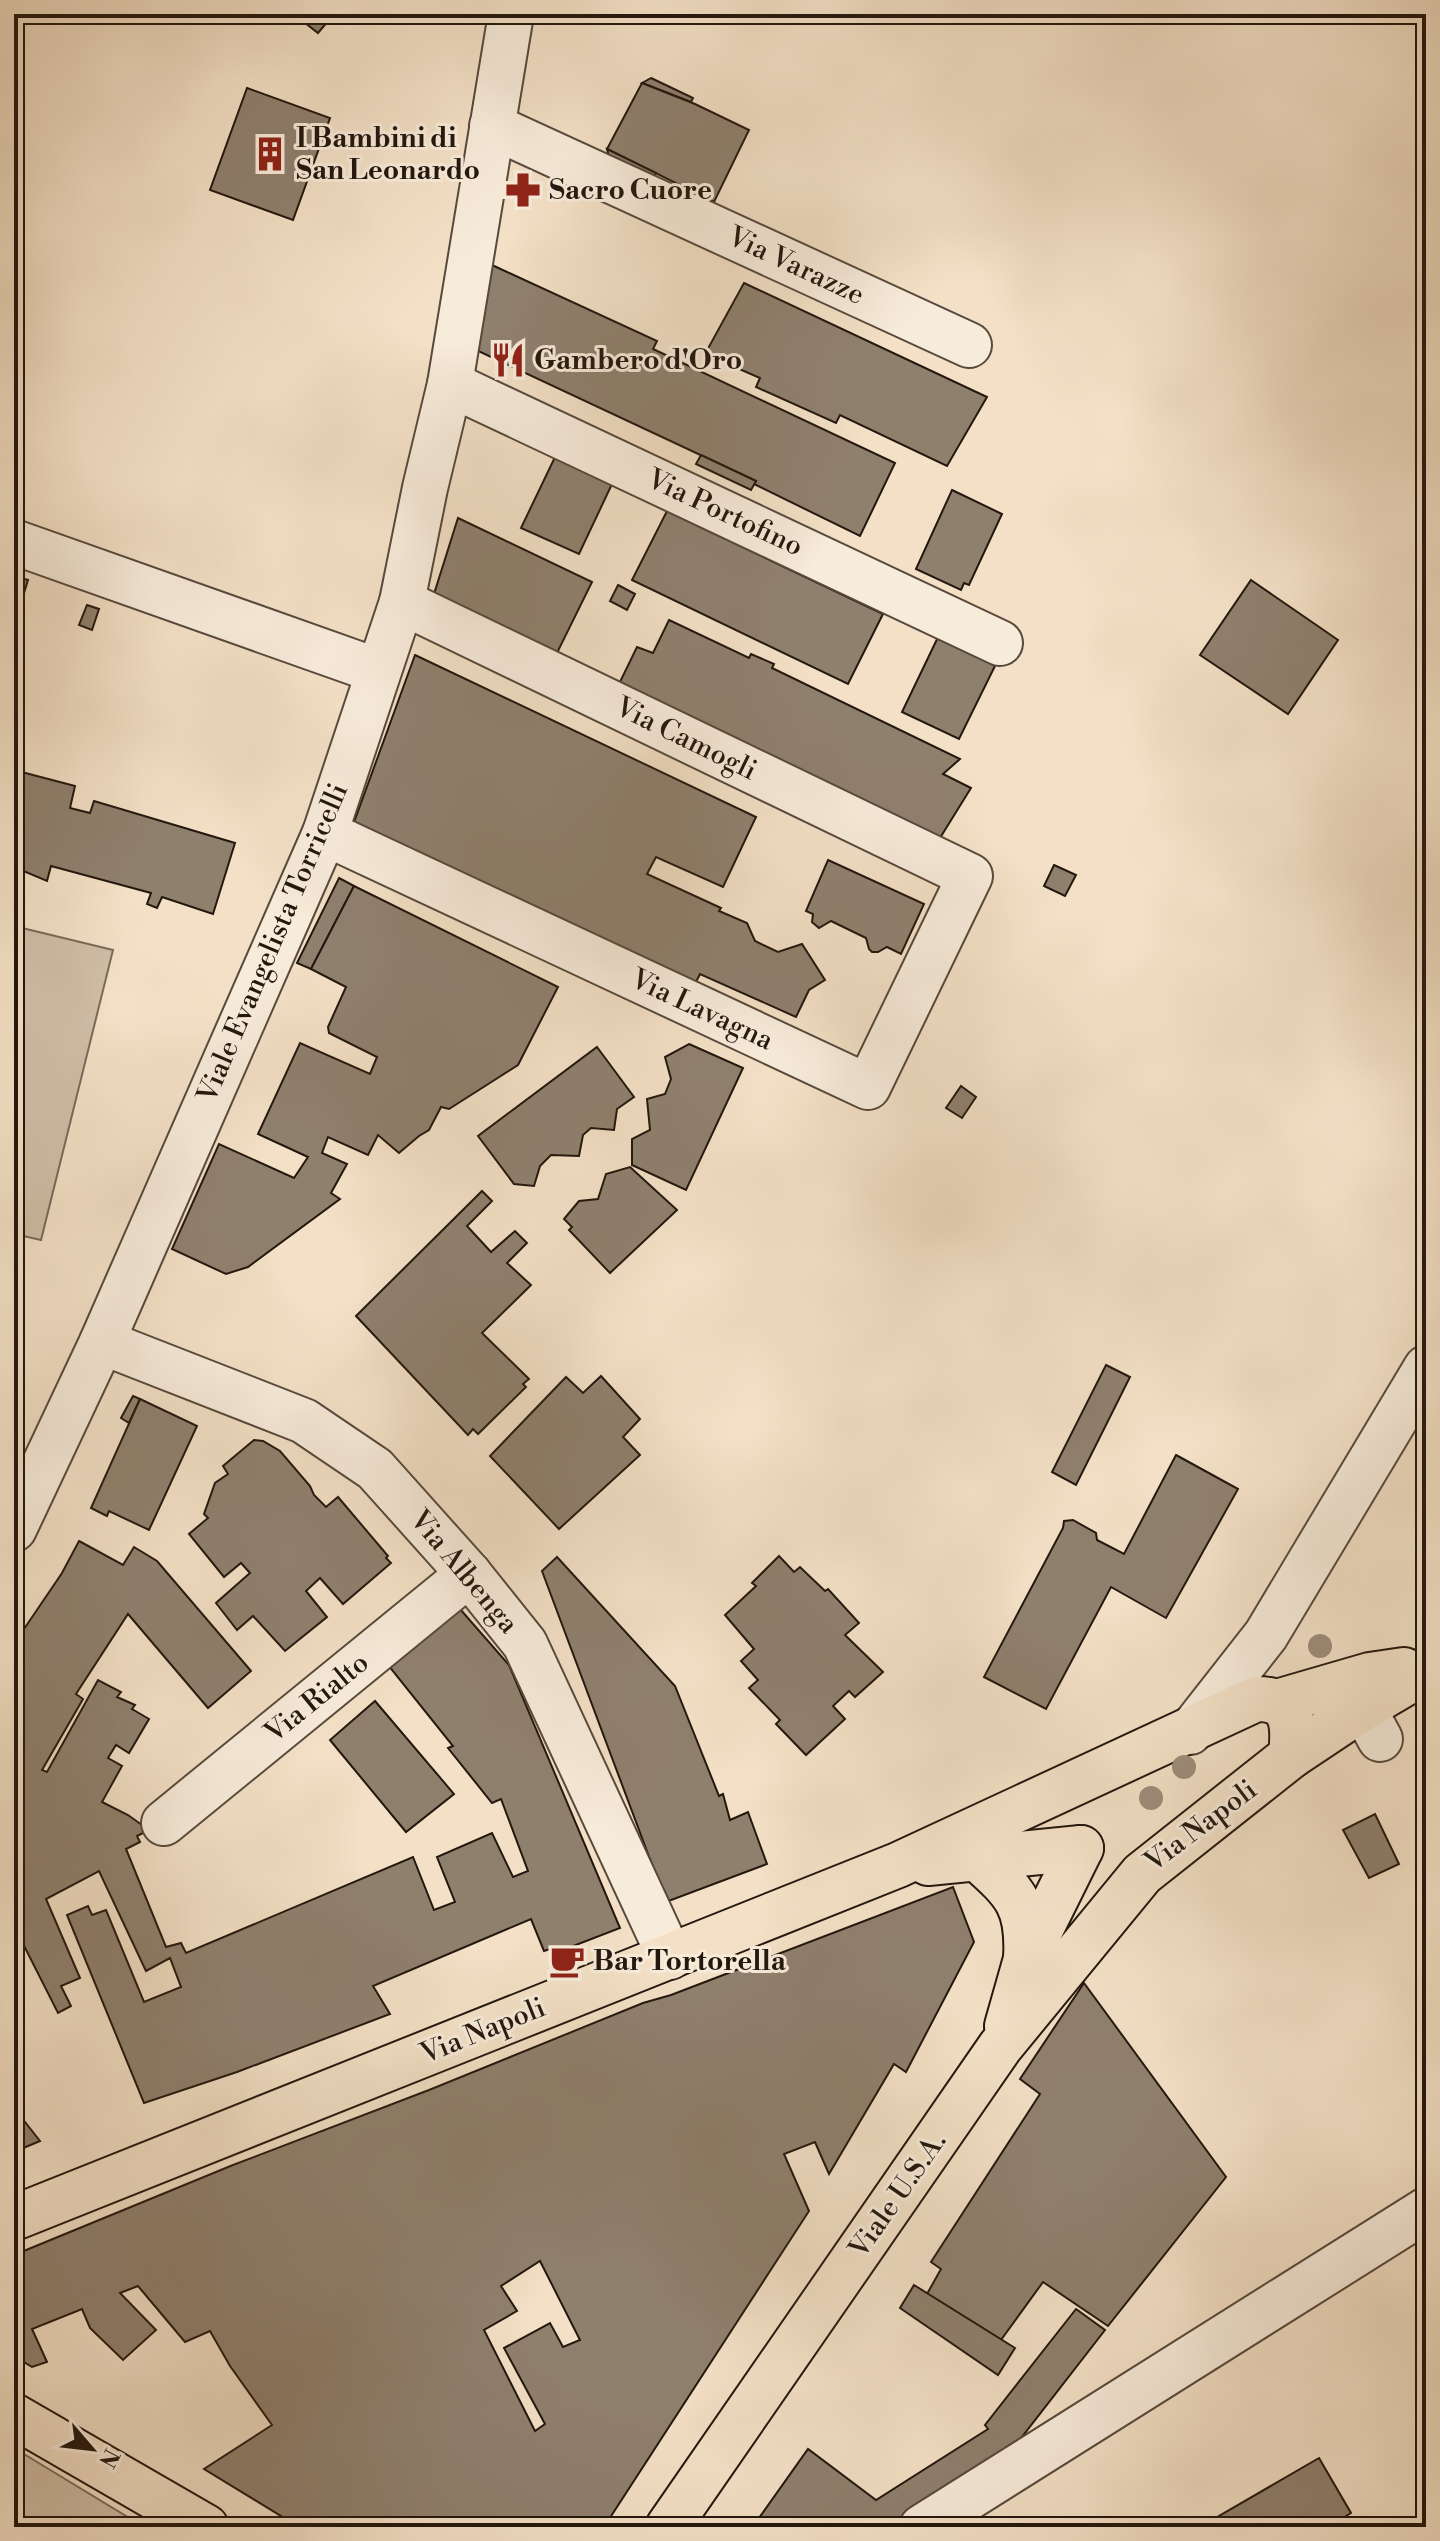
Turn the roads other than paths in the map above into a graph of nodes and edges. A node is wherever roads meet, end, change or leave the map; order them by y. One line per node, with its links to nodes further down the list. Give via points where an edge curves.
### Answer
1 (494, 14): 3 (street, Viale Evangelista Torricelli)
2 (511, 14): 3 (street, Viale Evangelista Torricelli)
3 (495, 111): 4 (street, Via Varazze); 5 (street, Viale Evangelista Torricelli)
4 (969, 345)
5 (450, 384): 7 (street, Viale Evangelista Torricelli); 8 (street, Via Portofino)
6 (14, 542): 9 (street)
7 (402, 602): 9 (street, Viale Evangelista Torricelli); 11 (street, Via Camogli)
8 (1000, 643)
9 (378, 671): 10 (street, Viale Evangelista Torricelli)
10 (325, 833): 11 (street, Via Lavagna, via 868,1087); 12 (street, Viale Evangelista Torricelli)
11 (970, 876)
12 (102, 1342): 14 (street, Viale Evangelista Torricelli); 15 (street, Via Albenga, via 304,1421 375,1469)
13 (1426, 1368): 16 (street)
14 (14, 1529)
15 (469, 1574): 22 (street, Via Rialto); 27 (street, Via Albenga, via 525,1644)
16 (1266, 1635): 18 (street, via 1259,1670); 19 (street)
17 (1426, 1668): 18 (main road, Via Napoli, via 1370,1675); 20 (main road, Via Napoli, via 1371,1724)
18 (1271, 1700): 19 (main road, Via Napoli, via 1256,1699); 20 (main road, via 1291,1716)
19 (1190, 1732): 21 (main road, Via Napoli)
20 (1291, 1756): 26 (main road, Via Napoli)
21 (1081, 1782): 23 (main road); 25 (main road, Via Napoli)
22 (164, 1823)
23 (1081, 1848): 24 (main road); 26 (main road, Via Napoli, via 1119,1872); 28 (main road)
24 (978, 1859): 25 (main road); 28 (main road, via 1010,1888 1022,1910)
25 (898, 1865): 27 (main road, Via Napoli)
26 (1142, 1874): 29 (main road, Viale U.S.A.)
27 (670, 1957): 31 (main road, Via Napoli)
28 (1026, 1959): 29 (main road)
29 (1000, 2047): 34 (main road, Viale U.S.A.)
30 (1426, 2210): 35 (street)
31 (14, 2218)
32 (14, 2416): 33 (main road)
33 (206, 2527)
34 (668, 2527)
35 (922, 2527)

